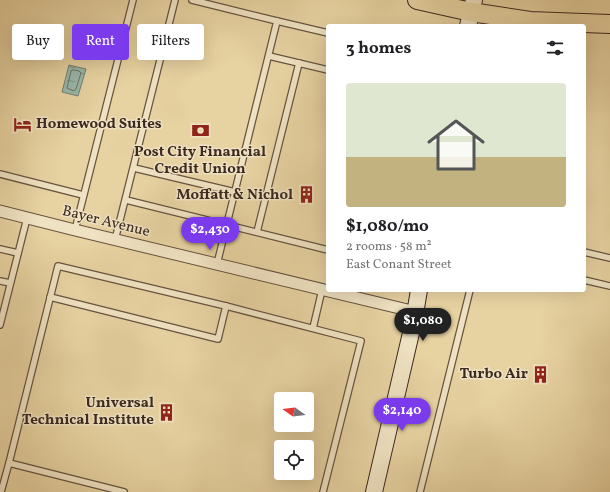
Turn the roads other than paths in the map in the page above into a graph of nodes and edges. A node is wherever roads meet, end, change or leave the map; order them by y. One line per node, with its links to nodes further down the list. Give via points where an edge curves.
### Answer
1 (133, 0): 15 (lane)
2 (175, 0): 12 (lane)
3 (192, 0): 6 (lane)
4 (416, 0): 5 (main road)
5 (471, 13): 7 (main road, via 530,21)
6 (277, 21): 8 (lane); 9 (lane)
7 (610, 24)
8 (326, 33)
9 (269, 56): 10 (lane); 14 (lane)
10 (299, 63): 11 (lane); 21 (lane)
11 (326, 70)
12 (134, 168): 14 (lane); 16 (lane)
13 (0, 174): 15 (lane)
14 (235, 192): 19 (lane)
15 (83, 195): 20 (lane)
16 (126, 200): 19 (lane); 22 (lane)
17 (0, 211): 18 (street, Bayer Avenue)
18 (27, 218): 20 (street, Bayer Avenue); 26 (lane)
19 (227, 224): 21 (lane); 28 (lane)
20 (75, 230): 22 (street, Bayer Avenue)
21 (257, 232): 24 (lane)
22 (115, 240): 28 (street, Bayer Avenue)
23 (0, 249): 26 (lane)
24 (326, 249)
25 (586, 252): 27 (lane)
26 (18, 253): 31 (lane)
27 (610, 258)
28 (217, 264): 33 (street, Bayer Avenue)
29 (586, 280): 32 (lane)
30 (0, 281): 31 (lane)
31 (10, 283): 41 (lane)
32 (610, 286)
33 (322, 290): 34 (street, Bayer Avenue); 42 (lane)
34 (326, 291)
35 (331, 292): 40 (street, Bayer Avenue)
36 (419, 292): 40 (street)
37 (470, 292): 48 (lane)
38 (50, 298): 39 (lane, via 58,266); 39 (lane, via 218,339); 43 (lane)
39 (226, 306): 42 (lane)
40 (416, 312): 47 (street)
41 (0, 325)
42 (313, 328): 46 (lane, via 362,341)
43 (9, 463): 44 (lane); 45 (lane)
44 (1, 492)
45 (124, 492)
46 (323, 492)
47 (374, 492)
48 (420, 492)

